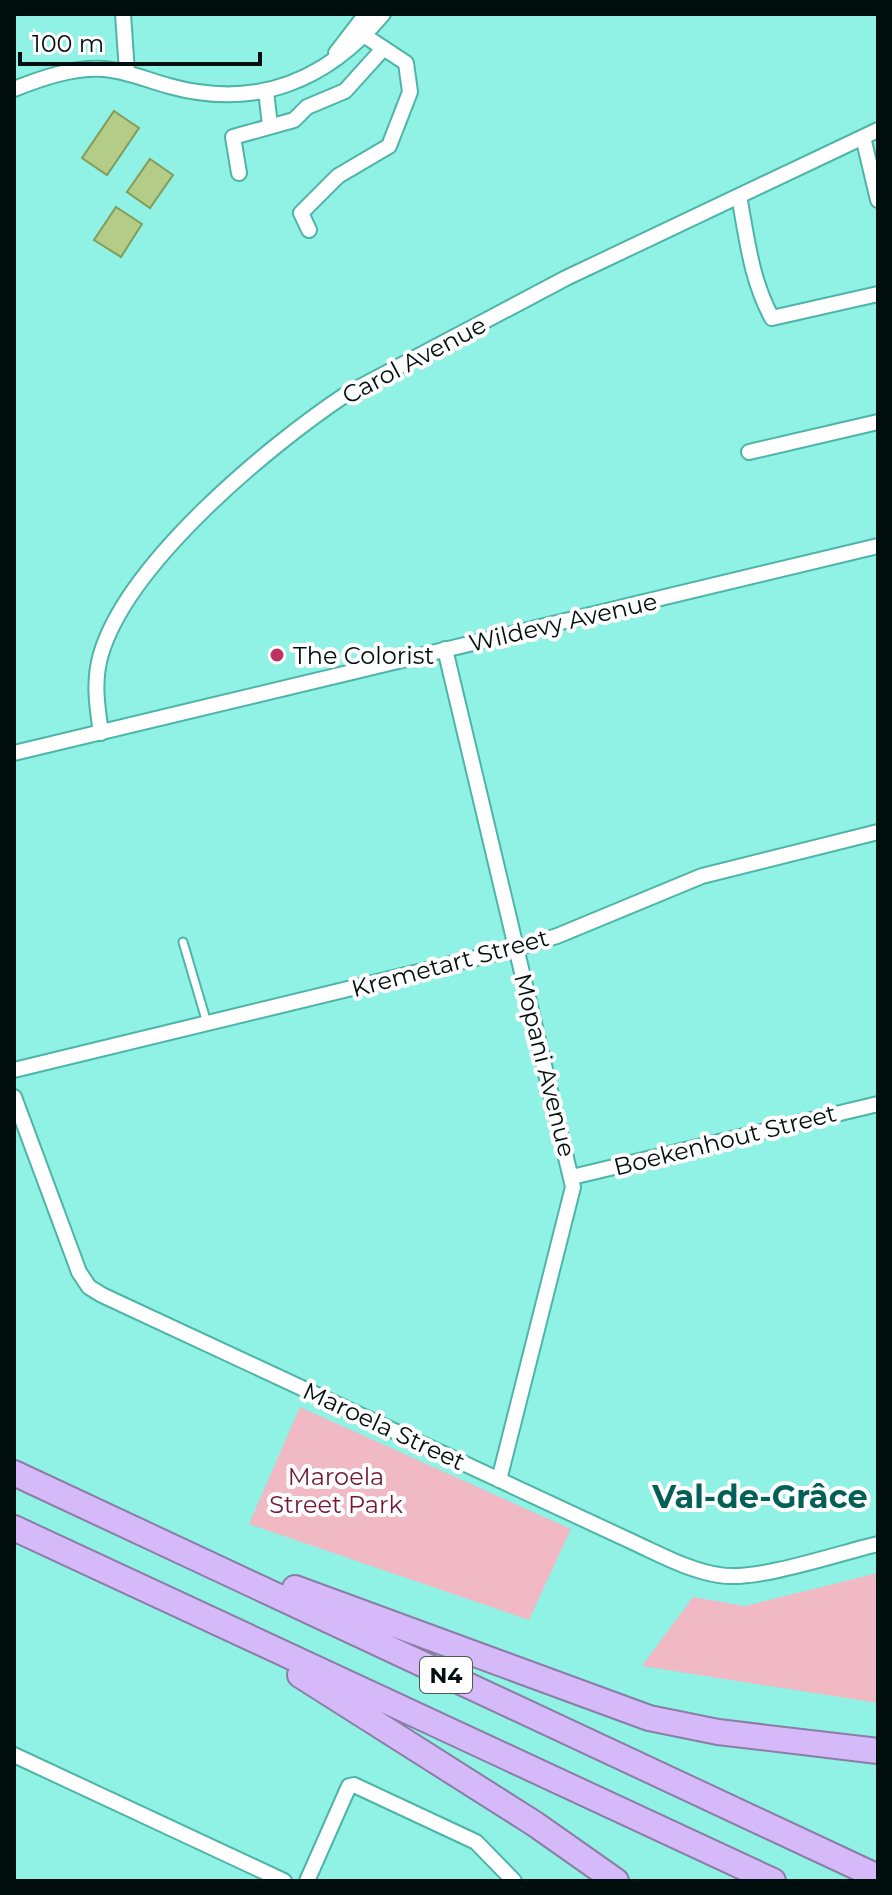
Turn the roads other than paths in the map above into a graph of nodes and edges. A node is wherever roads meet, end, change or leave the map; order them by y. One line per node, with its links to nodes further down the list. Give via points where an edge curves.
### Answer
1 (123, 14): 7 (street)
2 (366, 14): 6 (street)
3 (383, 14): 4 (street)
4 (365, 36): 5 (street); 6 (street)
5 (382, 50): 10 (street, via 345,91 307,107 294,120); 16 (street, via 399,57 409,71 410,92 401,123 389,146 338,176 301,213)
6 (329, 63): 9 (street)
7 (127, 72): 8 (street, via 75,70); 9 (street, via 213,93)
8 (14, 89)
9 (266, 91): 10 (street)
10 (270, 125): 13 (street, via 233,137)
11 (878, 130): 12 (street, Carol Avenue)
12 (863, 137): 14 (street, Carol Avenue); 15 (street)
13 (239, 173)
14 (739, 196): 17 (street, via 750,262 772,318); 22 (street, Carol Avenue, via 566,278 345,395 224,491 162,555 106,640 96,679)
15 (878, 200)
16 (309, 230)
17 (878, 294)
18 (878, 422): 19 (street)
19 (749, 452)
20 (878, 546): 21 (street, Wildevy Avenue)
21 (445, 649): 22 (street, Wildevy Avenue); 26 (street, Mopani Avenue)
22 (101, 733): 23 (street, Wildevy Avenue)
23 (14, 753)
24 (878, 832): 26 (street, Kremetart Street, via 702,876)
25 (183, 942): 27 (lane)
26 (517, 948): 27 (street, Kremetart Street); 31 (street, Mopani Avenue)
27 (207, 1023): 28 (street, Kremetart Street)
28 (14, 1070)
29 (14, 1097): 33 (street, Maroela Street, via 89,1287)
30 (878, 1104): 31 (street, Boekenhout Street)
31 (572, 1177): 33 (street, Mopani Avenue, via 570,1211)
32 (14, 1473): 35 (highway, N4)
33 (499, 1480): 36 (street, Maroela Street, via 717,1575 756,1573)
34 (14, 1528): 37 (highway, N4)
35 (169, 1544): 38 (highway, via 640,1715 718,1732); 40 (highway, N4)
36 (878, 1544)
37 (220, 1624): 44 (highway); 45 (highway, N4)
38 (878, 1751)
39 (14, 1755): 41 (street)
40 (878, 1877)
41 (284, 1881)
42 (307, 1881): 43 (street, via 349,1786 354,1785 476,1842)
43 (514, 1881)
44 (616, 1881)
45 (773, 1881)

